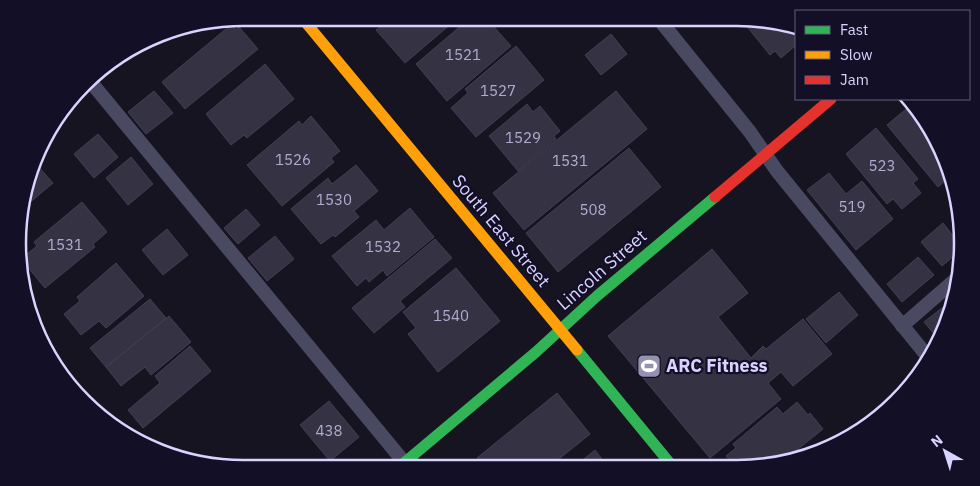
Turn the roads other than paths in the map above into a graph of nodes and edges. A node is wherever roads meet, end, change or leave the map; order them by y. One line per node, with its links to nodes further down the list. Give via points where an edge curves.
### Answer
1 (309, 26): 8 (street, South East Street)
2 (664, 26): 5 (lane)
3 (94, 86): 10 (lane)
4 (830, 100): 5 (street, Lincoln Street)
5 (765, 155): 7 (lane); 8 (street, Lincoln Street)
6 (950, 284): 7 (lane)
7 (902, 326): 9 (lane)
8 (560, 330): 11 (street, Lincoln Street); 12 (street, South East Street)
9 (924, 352)
10 (397, 460)
11 (407, 460)
12 (667, 460)

